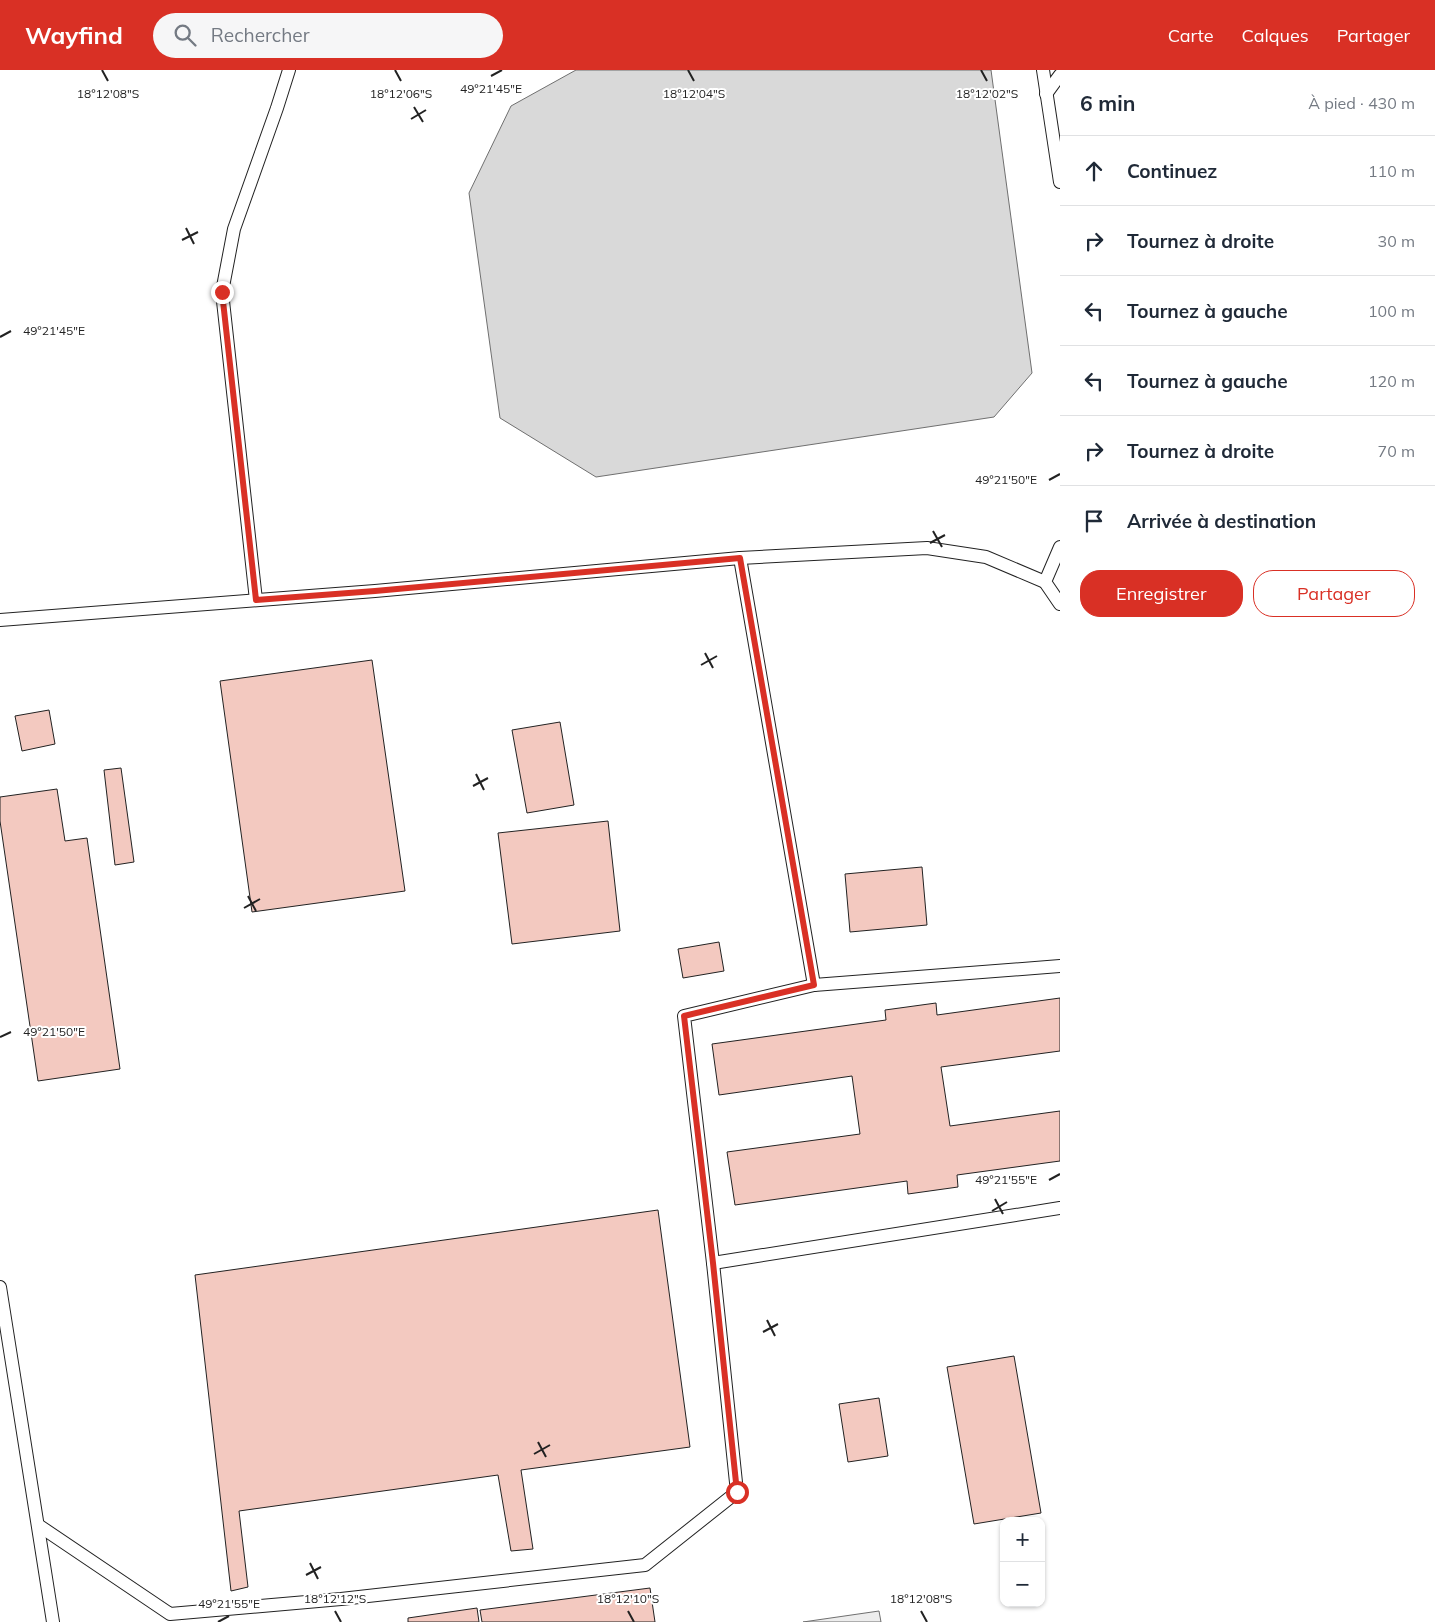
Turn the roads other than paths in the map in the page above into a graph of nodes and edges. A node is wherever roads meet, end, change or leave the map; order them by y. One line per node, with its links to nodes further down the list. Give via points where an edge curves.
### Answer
1 (289, 70): 9 (lane, via 234,228 222,292)
2 (1044, 70): 4 (lane)
3 (1060, 75): 4 (lane)
4 (1046, 94): 5 (lane)
5 (1060, 182)
6 (1060, 547): 8 (lane)
7 (740, 558): 8 (lane, via 927,548 986,557); 9 (lane); 13 (lane)
8 (1044, 582): 10 (lane)
9 (256, 600): 11 (lane)
10 (1060, 604)
11 (0, 620)
12 (1060, 966): 13 (lane)
13 (814, 985): 15 (lane, via 684,1016)
14 (1060, 1208): 15 (lane)
15 (713, 1263): 17 (lane, via 737,1492 645,1564 341,1599 170,1614)
16 (0, 1287): 17 (lane)
17 (38, 1525): 18 (lane)
18 (53, 1622)

